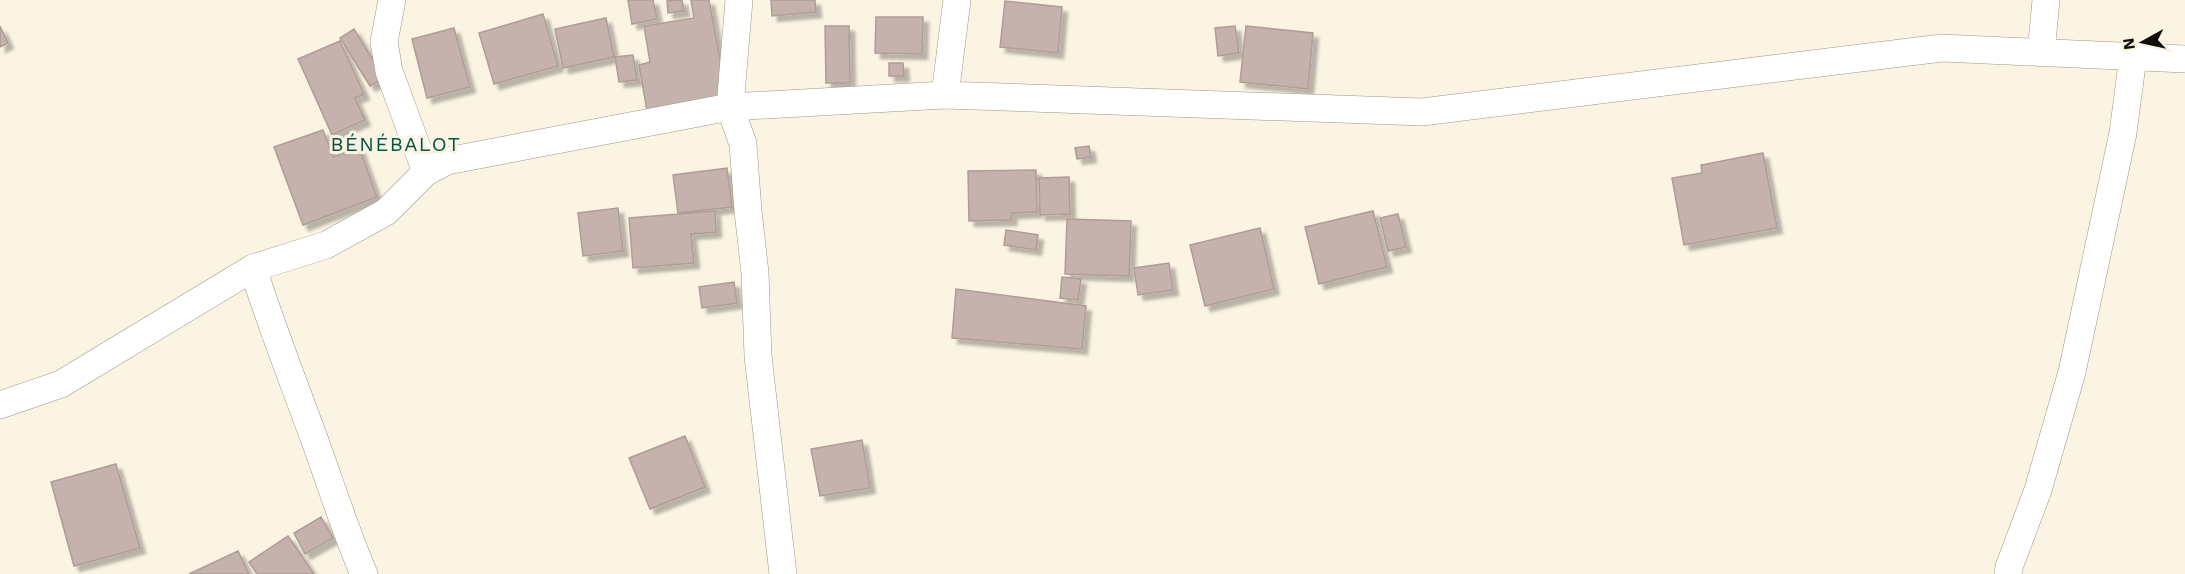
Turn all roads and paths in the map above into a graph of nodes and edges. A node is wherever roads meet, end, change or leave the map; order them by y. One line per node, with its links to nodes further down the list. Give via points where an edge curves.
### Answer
1 (392, 0): 10 (street, via 384,42 389,71)
2 (739, 0): 9 (street)
3 (957, 0): 8 (street)
4 (2046, 0): 5 (street)
5 (2041, 53): 6 (street); 8 (street, via 1942,48 1422,112)
6 (2133, 57): 7 (street); 15 (street, via 2123,133 2072,372 2038,490)
7 (2185, 59)
8 (945, 95): 9 (street)
9 (730, 107): 10 (street, via 447,161); 14 (street, via 743,144 758,356)
10 (426, 172): 11 (street, via 386,212 326,245)
11 (253, 268): 12 (street, via 62,384); 13 (street)
12 (0, 405)
13 (364, 574)
14 (783, 574)
15 (2008, 574)

